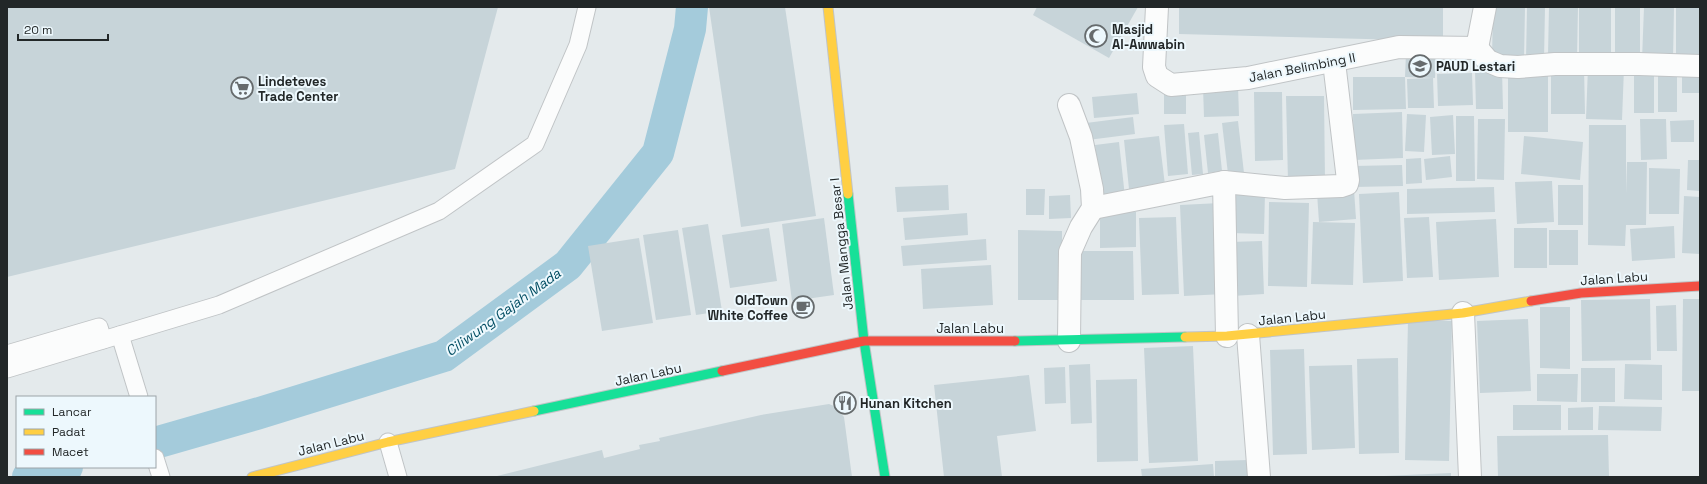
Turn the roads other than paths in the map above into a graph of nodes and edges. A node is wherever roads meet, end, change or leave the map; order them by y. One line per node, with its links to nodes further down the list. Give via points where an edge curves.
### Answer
1 (587, 7): 13 (lane, via 578,45 535,144 439,211 219,305)
2 (828, 7): 17 (street, Jalan Mangga Besar I)
3 (1157, 7): 6 (street, Jalan Belimbing II, via 1154,67 1157,76 1171,85 1248,78)
4 (1485, 7): 5 (street)
5 (1477, 48): 6 (street, Jalan Belimbing II, via 1398,47); 7 (street, via 1488,61 1500,66)
6 (1334, 62): 9 (street, via 1347,184 1285,188)
7 (1700, 66)
8 (1069, 105): 10 (street, via 1081,137 1092,189)
9 (1224, 182): 10 (street); 14 (street)
10 (1093, 208): 16 (street, via 1070,252)
11 (1700, 286): 12 (street, Jalan Labu, via 1581,293)
12 (1463, 313): 14 (street, Jalan Labu); 28 (street)
13 (120, 335): 15 (lane); 20 (lane)
14 (1237, 335): 16 (street, Jalan Labu); 27 (street)
15 (103, 340): 18 (lane, via 99,327); 19 (lane)
16 (1069, 341): 17 (street, Jalan Labu)
17 (864, 342): 21 (street, Jalan Labu); 26 (street, Jalan Mangga Besar I)
18 (7, 354)
19 (7, 370)
20 (139, 396)
21 (388, 442): 24 (street, Jalan Labu); 25 (lane)
22 (156, 462): 23 (lane)
23 (161, 477)
24 (252, 477)
25 (398, 477)
26 (885, 477)
27 (1259, 477)
28 (1470, 477)

